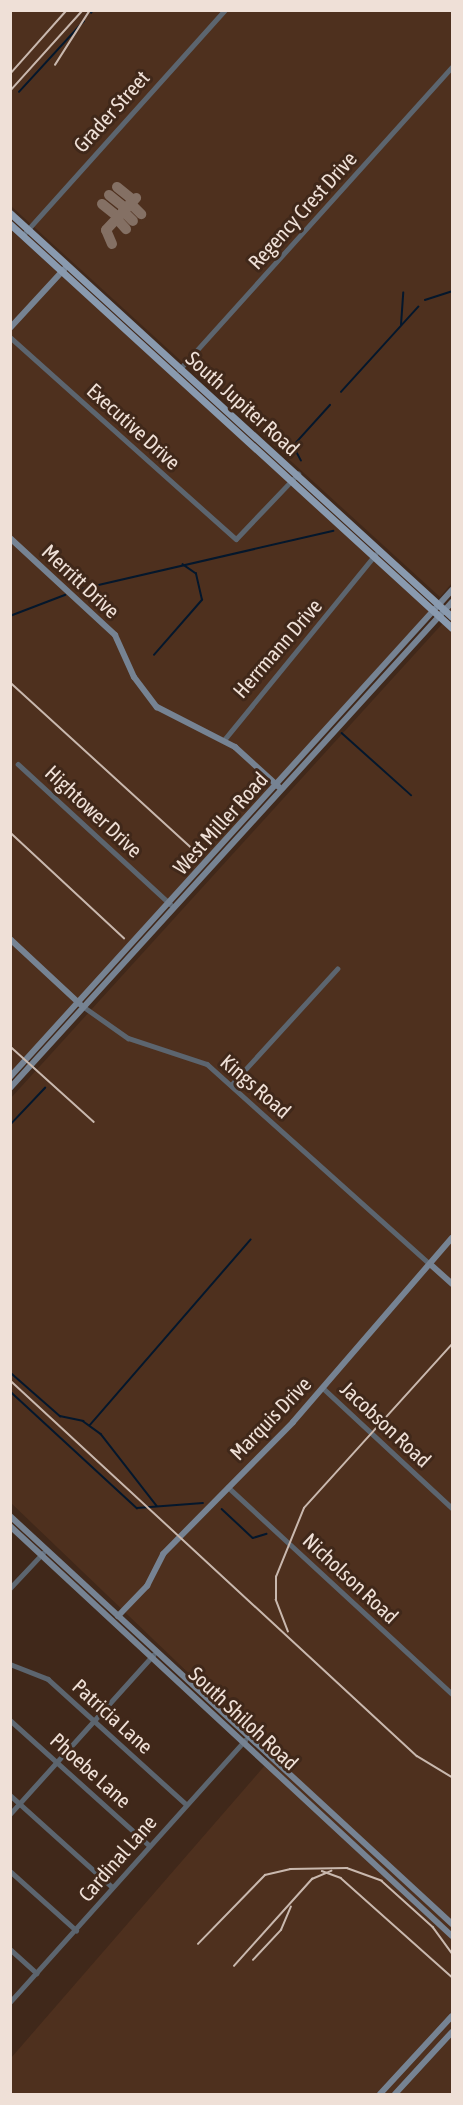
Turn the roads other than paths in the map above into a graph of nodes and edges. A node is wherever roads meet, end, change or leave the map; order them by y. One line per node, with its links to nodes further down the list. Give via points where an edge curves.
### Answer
1 (225, 10): 5 (street, Grader Street)
2 (453, 67): 10 (street, Regency Crest Drive)
3 (10, 213): 5 (main road, South Jupiter Road)
4 (10, 224): 6 (main road, South Jupiter Road)
5 (28, 229): 6 (street, Grader Street); 7 (main road, South Jupiter Road)
6 (23, 235): 7 (main road, South Jupiter Road)
7 (64, 269): 8 (main road); 10 (main road, South Jupiter Road)
8 (10, 328)
9 (10, 337): 14 (street, Executive Drive, via 236,539)
10 (177, 372): 11 (main road, South Jupiter Road); 12 (main road, South Jupiter Road)
11 (252, 434): 12 (main road); 13 (main road, South Jupiter Road)
12 (246, 440): 14 (main road, South Jupiter Road)
13 (298, 474): 14 (street); 16 (main road, South Jupiter Road)
14 (292, 481): 16 (main road, South Jupiter Road)
15 (10, 538): 22 (main road, Merritt Drive, via 115,635 134,677 157,707)
16 (376, 553): 19 (main road, South Jupiter Road); 22 (street, Herrmann Drive)
17 (453, 590): 19 (main road, West Miller Road)
18 (453, 602): 19 (main road, West Miller Road)
19 (440, 611): 20 (main road, South Jupiter Road); 21 (main road, South Jupiter Road); 24 (main road, West Miller Road)
20 (453, 617)
21 (453, 628)
22 (224, 740): 24 (main road, Merritt Drive)
23 (18, 764): 25 (street, Hightower Drive)
24 (279, 787): 25 (main road, West Miller Road)
25 (172, 905): 28 (main road, West Miller Road)
26 (10, 939): 28 (main road)
27 (337, 969): 30 (street)
28 (81, 1005): 29 (main road, West Miller Road); 30 (street, Kings Road, via 113,1030 182,1053); 31 (main road, West Miller Road)
29 (10, 1077)
30 (232, 1084): 33 (street, Kings Road)
31 (10, 1088)
32 (453, 1238): 33 (main road, Marquis Drive)
33 (430, 1264): 34 (main road); 35 (main road, Marquis Drive)
34 (453, 1284)
35 (323, 1388): 36 (main road, Marquis Drive); 37 (street, Jacobson Road)
36 (228, 1487): 42 (main road, Marquis Drive, via 163,1554 147,1586); 45 (street, Nicholson Road)
37 (453, 1508)
38 (10, 1516): 40 (main road, South Shiloh Road)
39 (10, 1526): 40 (main road, South Shiloh Road)
40 (44, 1552): 41 (street); 42 (main road, South Shiloh Road)
41 (10, 1588)
42 (116, 1618): 43 (main road, South Shiloh Road)
43 (155, 1653): 47 (street); 48 (main road, South Shiloh Road)
44 (10, 1664): 47 (street, Patricia Lane, via 36,1672)
45 (453, 1694)
46 (10, 1720): 49 (street, Phoebe Lane)
47 (94, 1721): 49 (street); 52 (street, Patricia Lane)
48 (246, 1738): 52 (street, Cardinal Lane); 57 (main road, South Shiloh Road); 59 (main road, South Shiloh Road)
49 (57, 1762): 51 (street); 54 (street, Phoebe Lane)
50 (10, 1795): 51 (street)
51 (20, 1803): 53 (street); 56 (street)
52 (186, 1804): 54 (street, Cardinal Lane)
53 (10, 1814)
54 (149, 1845): 56 (street, Cardinal Lane)
55 (10, 1872): 58 (street)
56 (112, 1887): 58 (street, Cardinal Lane)
57 (453, 1924)
58 (76, 1929): 61 (street, Cardinal Lane)
59 (453, 1936)
60 (10, 1949): 61 (street)
61 (37, 1973): 62 (street, Cardinal Lane)
62 (10, 2002)
63 (453, 2016): 65 (main road)
64 (453, 2032): 66 (main road)
65 (380, 2094)
66 (395, 2094)

